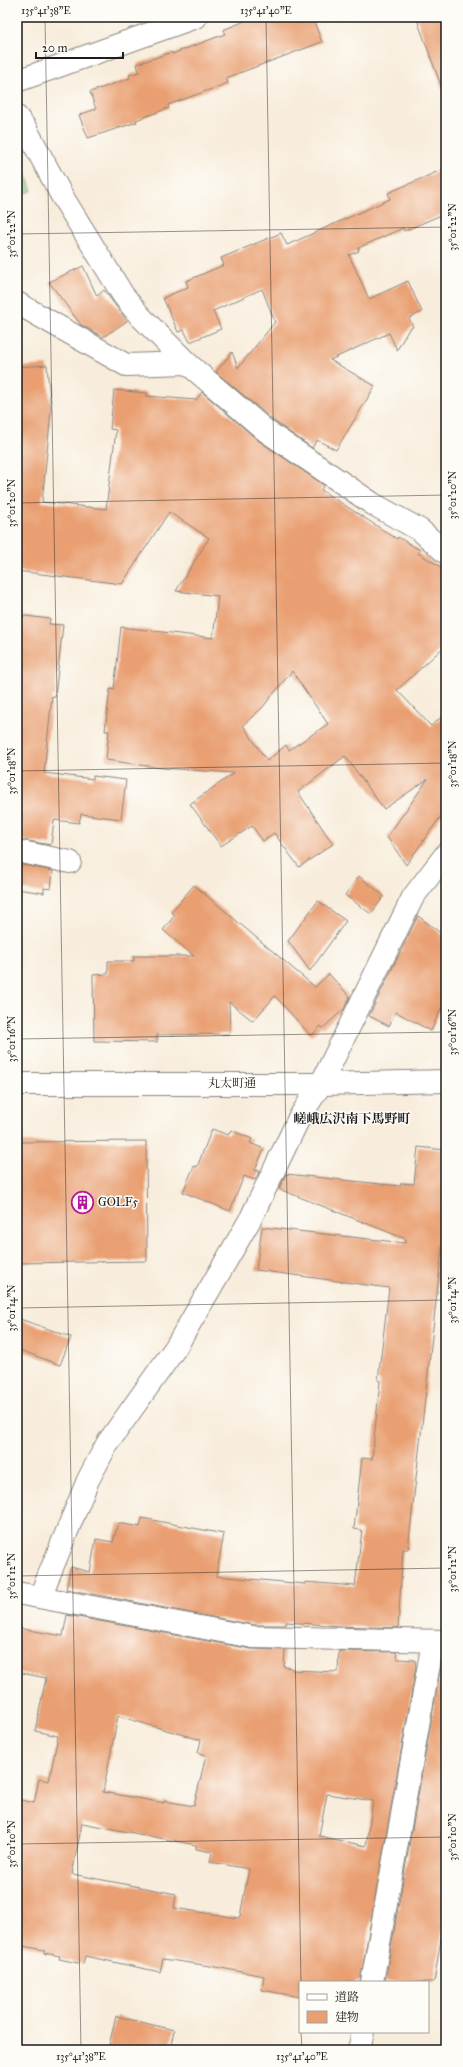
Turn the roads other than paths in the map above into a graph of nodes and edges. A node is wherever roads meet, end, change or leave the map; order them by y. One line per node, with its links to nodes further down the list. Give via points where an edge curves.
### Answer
1 (196, 17): 2 (street)
2 (17, 81)
3 (17, 117): 5 (street, via 123,295 140,316)
4 (17, 303): 5 (street, via 126,365)
5 (187, 363): 6 (street, via 266,431 373,504 420,530)
6 (446, 553)
7 (17, 851): 9 (street)
8 (446, 854): 12 (street, via 412,897)
9 (70, 862)
10 (446, 1081): 12 (street, 丸太町通)
11 (17, 1084): 12 (street, 丸太町通)
12 (321, 1084): 14 (street, via 299,1118 251,1218 180,1340 107,1444 88,1480)
13 (17, 1593): 14 (street)
14 (40, 1597): 15 (street, via 253,1637)
15 (440, 1642): 16 (street)
16 (372, 1981)
17 (363, 2033): 18 (street)
18 (359, 2050)

